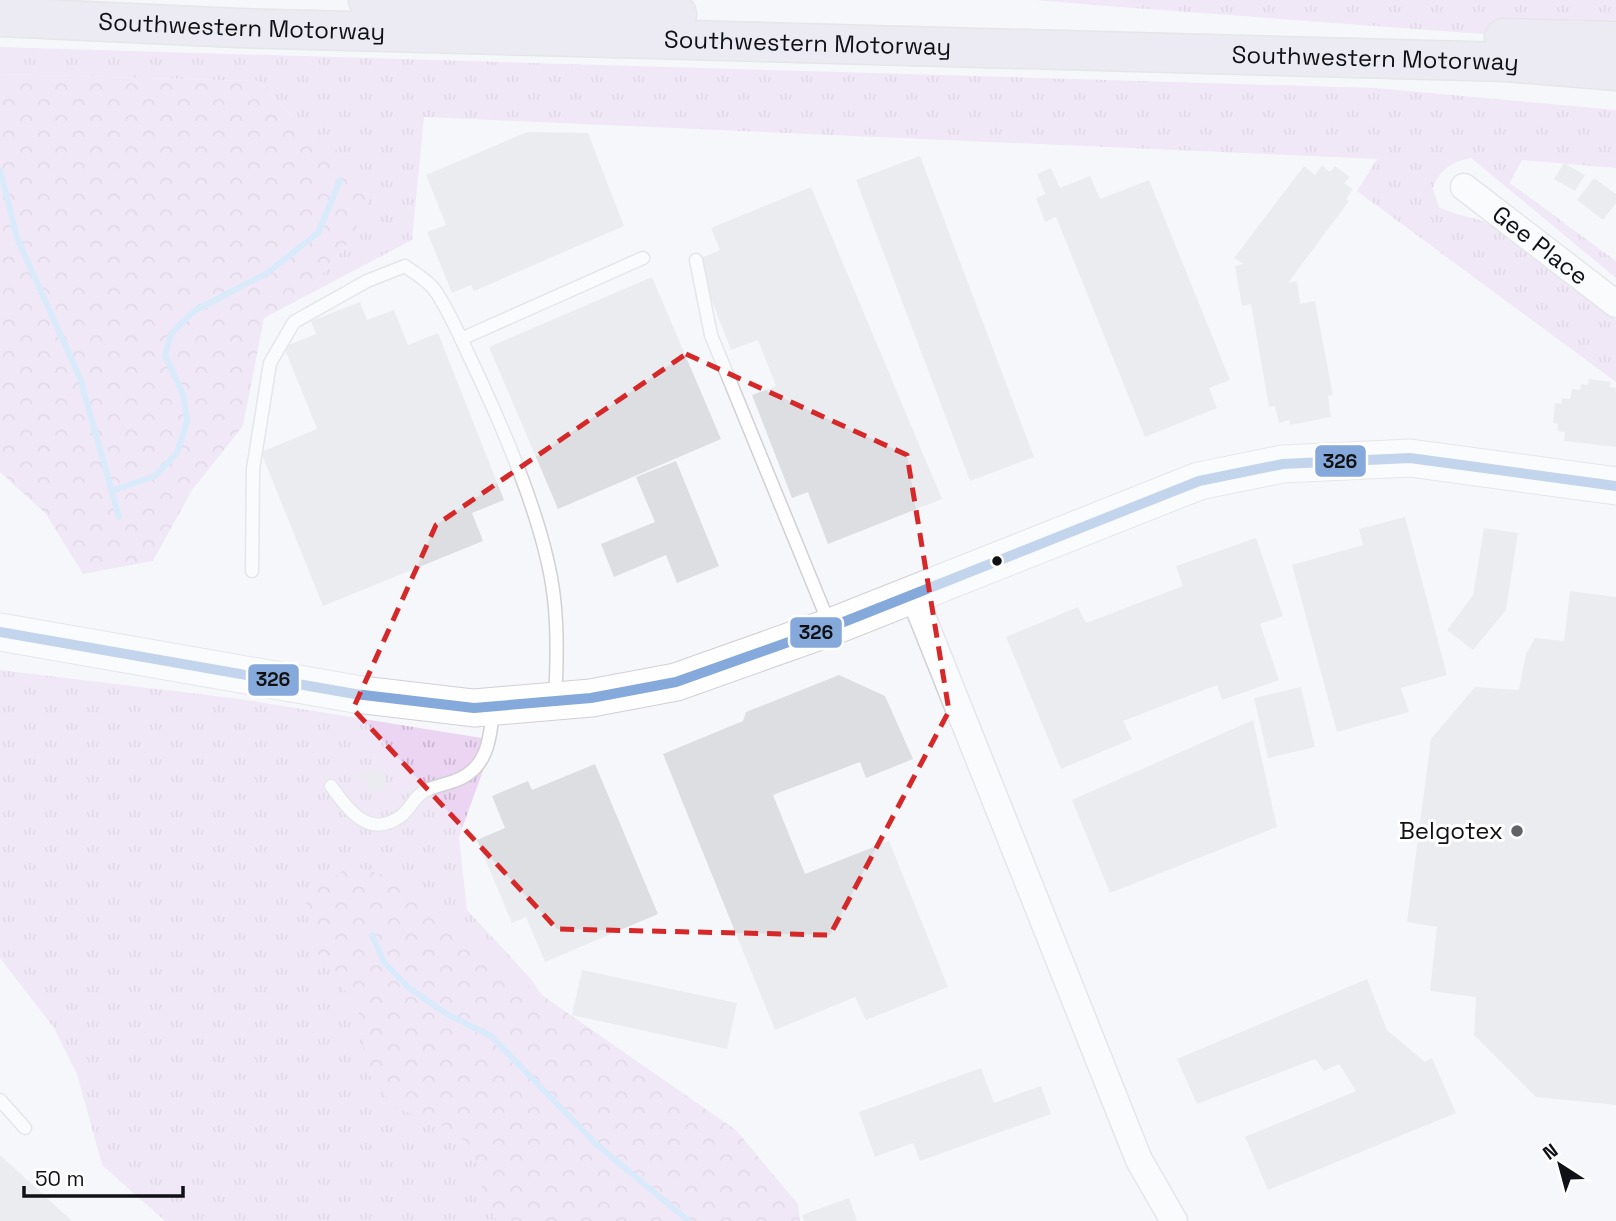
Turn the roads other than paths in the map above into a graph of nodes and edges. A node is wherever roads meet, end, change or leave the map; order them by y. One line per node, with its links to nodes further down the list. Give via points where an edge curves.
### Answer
1 (368, 0): 3 (highway, Southwestern Motorway, via 863,22)
2 (0, 17): 4 (highway, Southwestern Motorway, via 239,28 1492,62)
3 (1616, 41)
4 (1616, 71)
5 (1464, 187): 8 (street, Gee Place)
6 (643, 258): 9 (lane)
7 (696, 260): 13 (lane, via 711,334)
8 (1616, 304)
9 (461, 339): 11 (lane, via 433,288 405,266 367,281 294,322 270,363 260,416 253,469); 15 (lane, via 490,399 544,549 554,596 558,651)
10 (1616, 486): 12 (main road, via 1410,458 1283,464 1199,481)
11 (253, 572)
12 (914, 596): 13 (main road); 20 (street, via 1139,1160)
13 (831, 628): 15 (main road, via 676,682)
14 (0, 632): 16 (main road, via 355,694 474,708)
15 (555, 701): 16 (main road)
16 (493, 706): 17 (lane, via 488,745 478,765 470,774 423,792 398,818 381,823 361,821)
17 (331, 786)
18 (0, 1100): 19 (lane)
19 (25, 1128)
20 (1174, 1221)

